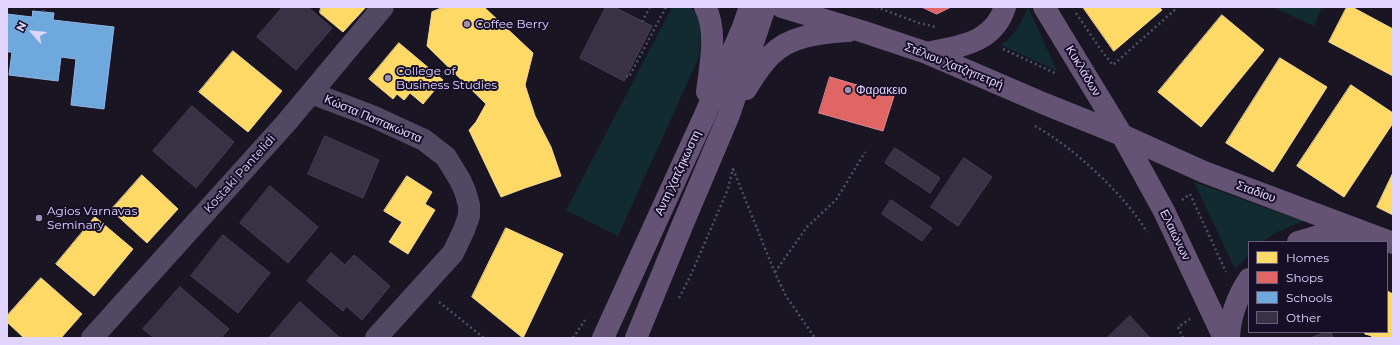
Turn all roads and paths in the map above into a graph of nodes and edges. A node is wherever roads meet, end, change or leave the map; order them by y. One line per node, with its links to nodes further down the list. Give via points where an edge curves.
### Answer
1 (43, 7): 14 (path)
2 (383, 7): 22 (street, Kostaki Pantelidi)
3 (650, 7): 15 (path)
4 (666, 7): 20 (path, via 629,78)
5 (705, 7): 24 (main road, via 711,19 712,65)
6 (750, 7): 24 (main road, Αντη Χατζηκωστη)
7 (765, 7): 23 (main road, Αντη Χατζηκωστη)
8 (782, 7): 17 (main road, Στέλιου Χατζηπετρή)
9 (876, 7): 16 (path)
10 (1005, 7): 19 (main road, via 999,20 982,38 969,44)
11 (1044, 7): 26 (main road, Κυκλάδων)
12 (1072, 7): 13 (path, via 1113,65)
13 (1178, 7)
14 (43, 12)
15 (642, 22)
16 (939, 28)
17 (861, 30): 19 (main road, Στέλιου Χατζηπετρή); 23 (main road, via 797,38 786,43 759,69)
18 (999, 47): 21 (path)
19 (927, 53): 26 (main road, Στέλιου Χατζηπετρή)
20 (626, 76)
21 (1061, 76)
22 (312, 93): 37 (street, Κώστα Παπακώστα, via 372,116 424,140 446,157 460,180 469,205 469,216 453,253); 41 (street, Kostaki Pantelidi)
23 (729, 115): 45 (main road, Αντη Χατζηκωστη)
24 (704, 117): 44 (main road, Αντη Χατζηκωστη)
25 (1034, 126): 32 (path, via 1048,133 1090,166 1129,207)
26 (1122, 135): 31 (main road, Σταδίου, via 1204,172); 47 (main road, Ελαιώνων, via 1164,211)
27 (865, 152): 35 (path, via 836,200 807,227)
28 (734, 162): 29 (path)
29 (733, 169): 35 (path); 38 (path, via 728,189)
30 (1182, 200): 36 (path, via 1190,194)
31 (1360, 231): 33 (main road, via 1322,235); 34 (main road, Σταδίου)
32 (1150, 238)
33 (1301, 241)
34 (1388, 241)
35 (775, 273): 46 (path, via 786,296)
36 (1239, 278): 48 (main road, via 1243,288 1234,307)
37 (422, 288): 42 (street, Κώστα Παπακώστα); 43 (path)
38 (676, 303)
39 (1187, 313): 40 (path)
40 (1193, 326)
41 (92, 338)
42 (376, 338)
43 (484, 338)
44 (603, 338)
45 (636, 338)
46 (815, 338)
47 (1224, 338)
48 (1229, 338)

